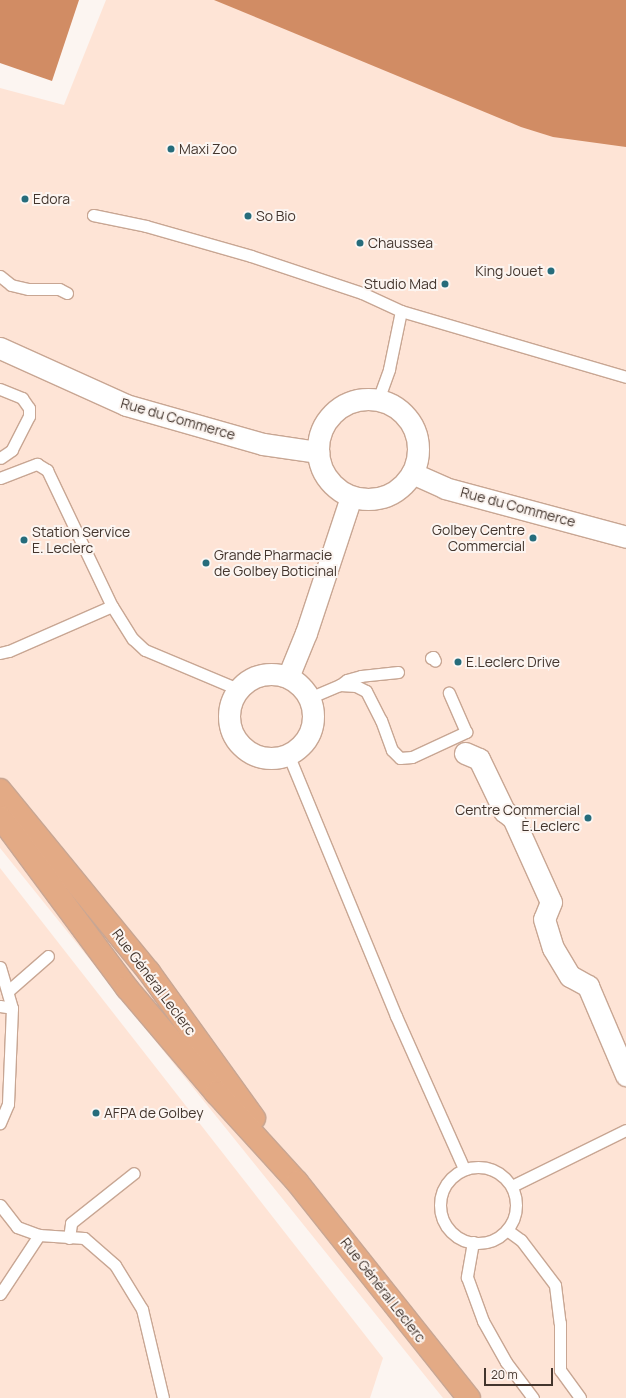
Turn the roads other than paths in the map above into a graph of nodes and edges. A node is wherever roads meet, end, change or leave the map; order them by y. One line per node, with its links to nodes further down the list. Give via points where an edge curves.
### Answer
1 (93, 215): 4 (lane, via 146,226 251,256 362,293)
2 (0, 276): 3 (lane, via 11,285 29,289 59,289)
3 (67, 293)
4 (401, 311): 6 (lane); 8 (lane, via 389,368)
5 (0, 348): 9 (street, Rue du Commerce, via 126,406 263,444)
6 (626, 377)
7 (0, 389): 10 (lane, via 22,398 30,408 29,416 12,450)
8 (378, 400): 9 (street, via 360,400 348,404 329,418 320,434); 11 (street, via 395,407 409,420 417,437 418,455)
9 (318, 452): 13 (street, via 322,471 334,487)
10 (0, 458)
11 (412, 473): 13 (street, via 402,487 386,497 368,500); 14 (street, Rue du Commerce, via 445,488)
12 (0, 478): 15 (lane, via 37,464 47,470)
13 (351, 497): 18 (street, via 306,633)
14 (626, 537)
15 (112, 606): 16 (lane); 20 (lane, via 123,627 145,650)
16 (0, 653)
17 (398, 672): 19 (lane, via 361,676)
18 (288, 677): 20 (street, via 261,675 248,680); 22 (street, via 300,686)
19 (340, 685): 21 (lane, via 356,686 366,691 382,720 392,750 400,758 412,757 466,732); 22 (lane)
20 (238, 690): 24 (street, via 229,710 229,721 239,743 249,752 262,757 275,758)
21 (449, 693)
22 (309, 698): 24 (street, via 312,711 308,736 299,747)
23 (465, 753): 32 (street, via 479,759 504,811 513,818 551,902 544,919 553,948 570,976 588,986)
24 (288, 754): 35 (lane, via 396,1016)
25 (0, 790): 37 (main road, Rue Général Leclerc, via 149,972 229,1081)
26 (0, 817): 37 (main road, Rue Général Leclerc, via 127,988 216,1094)
27 (48, 956): 29 (lane)
28 (0, 967): 29 (lane)
29 (8, 991): 31 (lane)
30 (0, 1006): 31 (lane)
31 (12, 1008): 33 (lane, via 8,1104)
32 (626, 1075)
33 (0, 1123)
34 (626, 1130): 38 (lane)
35 (464, 1169): 38 (lane, via 478,1166 491,1168); 43 (lane, via 446,1184 440,1208 443,1220 450,1231 460,1238)
36 (134, 1173): 42 (lane, via 71,1223)
37 (297, 1182): 46 (main road, Rue Général Leclerc)
38 (512, 1186): 40 (lane, via 516,1201 515,1216)
39 (0, 1205): 41 (lane, via 17,1227)
40 (507, 1230): 43 (lane, via 497,1238); 48 (lane, via 521,1240 554,1285 560,1322 560,1370)
41 (39, 1235): 42 (lane); 44 (lane)
42 (69, 1238): 45 (lane, via 84,1238 115,1265 142,1309)
43 (473, 1242): 47 (lane, via 467,1277 483,1321 506,1362)
44 (0, 1294)
45 (163, 1398)
46 (469, 1398)
47 (533, 1398)
48 (580, 1398)

